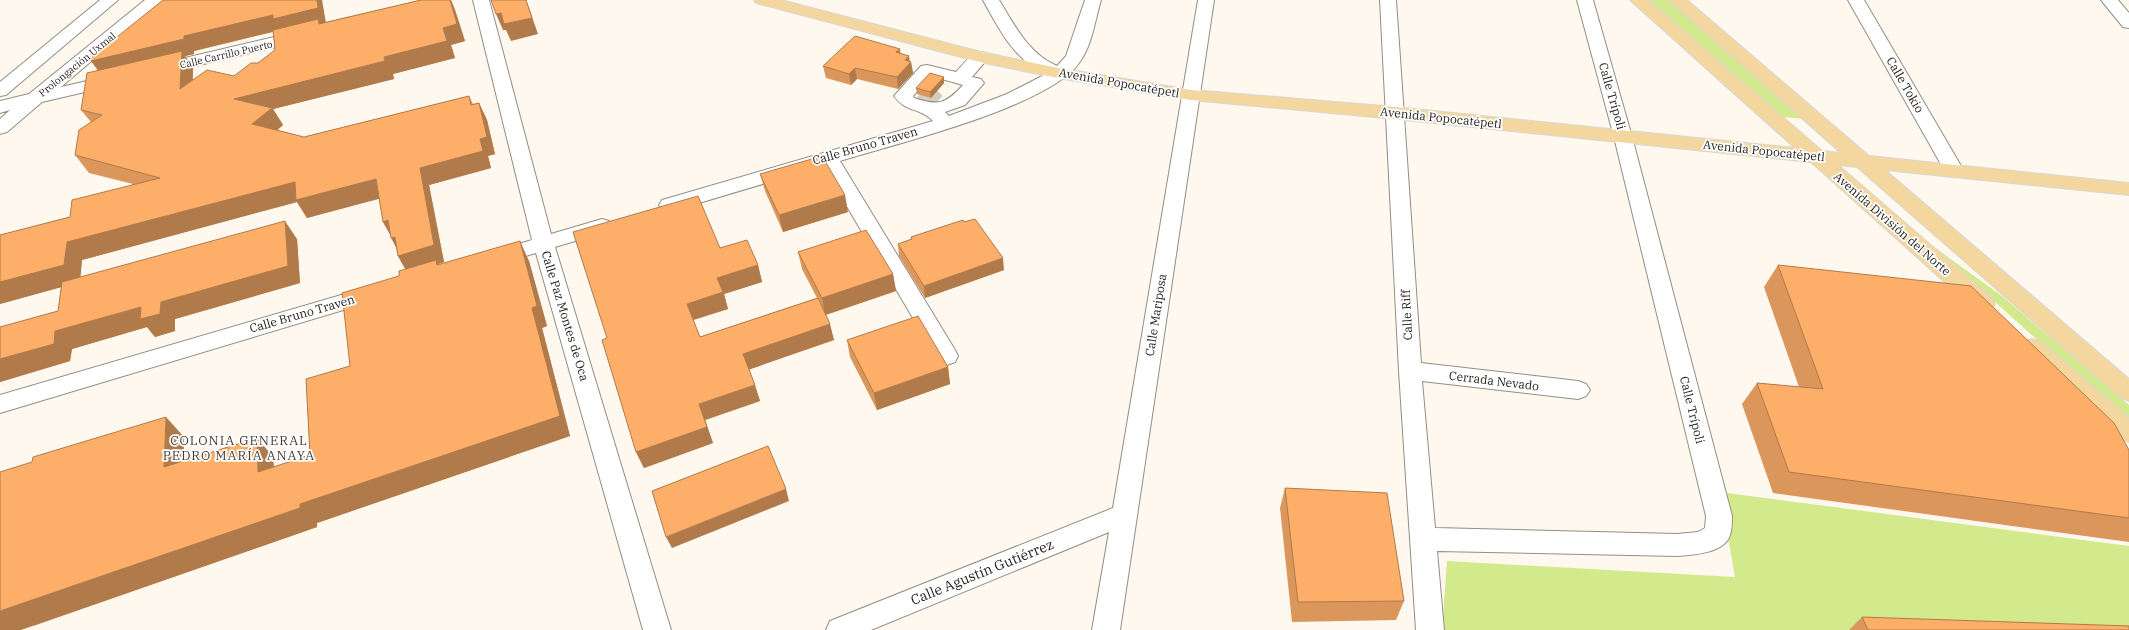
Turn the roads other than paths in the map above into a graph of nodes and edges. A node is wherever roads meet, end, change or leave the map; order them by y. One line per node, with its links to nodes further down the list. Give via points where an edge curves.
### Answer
1 (110, 0): 19 (street)
2 (155, 0): 22 (street, Prolongación Uxmal)
3 (481, 0): 36 (street, Calle Paz Montes de Oca)
4 (762, 0): 16 (main road, Avenida Popocatépetl)
5 (991, 0): 17 (street, via 1023,52 1036,63)
6 (1093, 0): 17 (street, Calle Bruno Traven, via 1072,60)
7 (1206, 0): 20 (street, Calle Mariposa)
8 (1388, 0): 25 (street, Calle Riff)
9 (1585, 0): 27 (street, Calle Trípoli)
10 (1638, 0): 29 (main road, Avenida División del Norte)
11 (1677, 0): 30 (main road)
12 (1856, 0): 31 (street, Calle Tokio)
13 (2109, 0): 14 (street)
14 (2129, 23)
15 (320, 31): 22 (street, Calle Carrillo Puerto)
16 (980, 57): 17 (main road, Avenida Popocatépetl); 18 (street)
17 (1058, 73): 20 (main road, Avenida Popocatépetl); 24 (street, Calle Bruno Traven, via 1008,100)
18 (960, 79): 24 (street, via 975,83 959,101); 24 (street, via 927,70 903,96 905,101)
19 (0, 91)
20 (1191, 95): 25 (main road, Avenida Popocatépetl); 48 (street, Calle Mariposa)
21 (945, 96): 24 (street)
22 (34, 99): 23 (street, Calle Carrillo Puerto); 26 (street, Prolongación Uxmal)
23 (0, 107)
24 (925, 107): 28 (street, Calle Bruno Traven)
25 (1396, 113): 27 (main road, Avenida Popocatépetl); 43 (street, Calle Riff)
26 (0, 128)
27 (1623, 137): 29 (main road, Avenida Popocatépetl); 49 (street, Calle Trípoli, via 1719,516 1718,534 1701,543 1677,544)
28 (828, 157): 33 (street, Calle Bruno Traven); 42 (street)
29 (1816, 157): 30 (main road, Avenida Popocatépetl); 34 (main road, Avenida División del Norte)
30 (1866, 162): 31 (main road, Avenida Popocatépetl); 39 (main road)
31 (1954, 171): 32 (main road, Avenida Popocatépetl)
32 (2129, 189)
33 (648, 212)
34 (1882, 215): 39 (main road, via 1882,203 1885,201 1901,204 1992,281); 40 (main road, Avenida División del Norte)
35 (618, 221): 36 (street)
36 (543, 243): 37 (street); 50 (street, Calle Paz Montes de Oca)
37 (475, 263)
38 (392, 288): 46 (street, Calle Bruno Traven)
39 (2011, 288): 45 (main road)
40 (2000, 318)
41 (2018, 334): 47 (main road)
42 (947, 356)
43 (1410, 371): 44 (street, Cerrada Nevado); 49 (street, Calle Riff)
44 (1578, 390)
45 (2129, 392)
46 (0, 404)
47 (2129, 432)
48 (1124, 514): 51 (street, Calle Agustín Gutiérrez); 52 (street, Calle Mariposa)
49 (1423, 539): 53 (street, Calle Riff)
50 (657, 630)
51 (840, 630)
52 (1106, 630)
53 (1430, 630)

